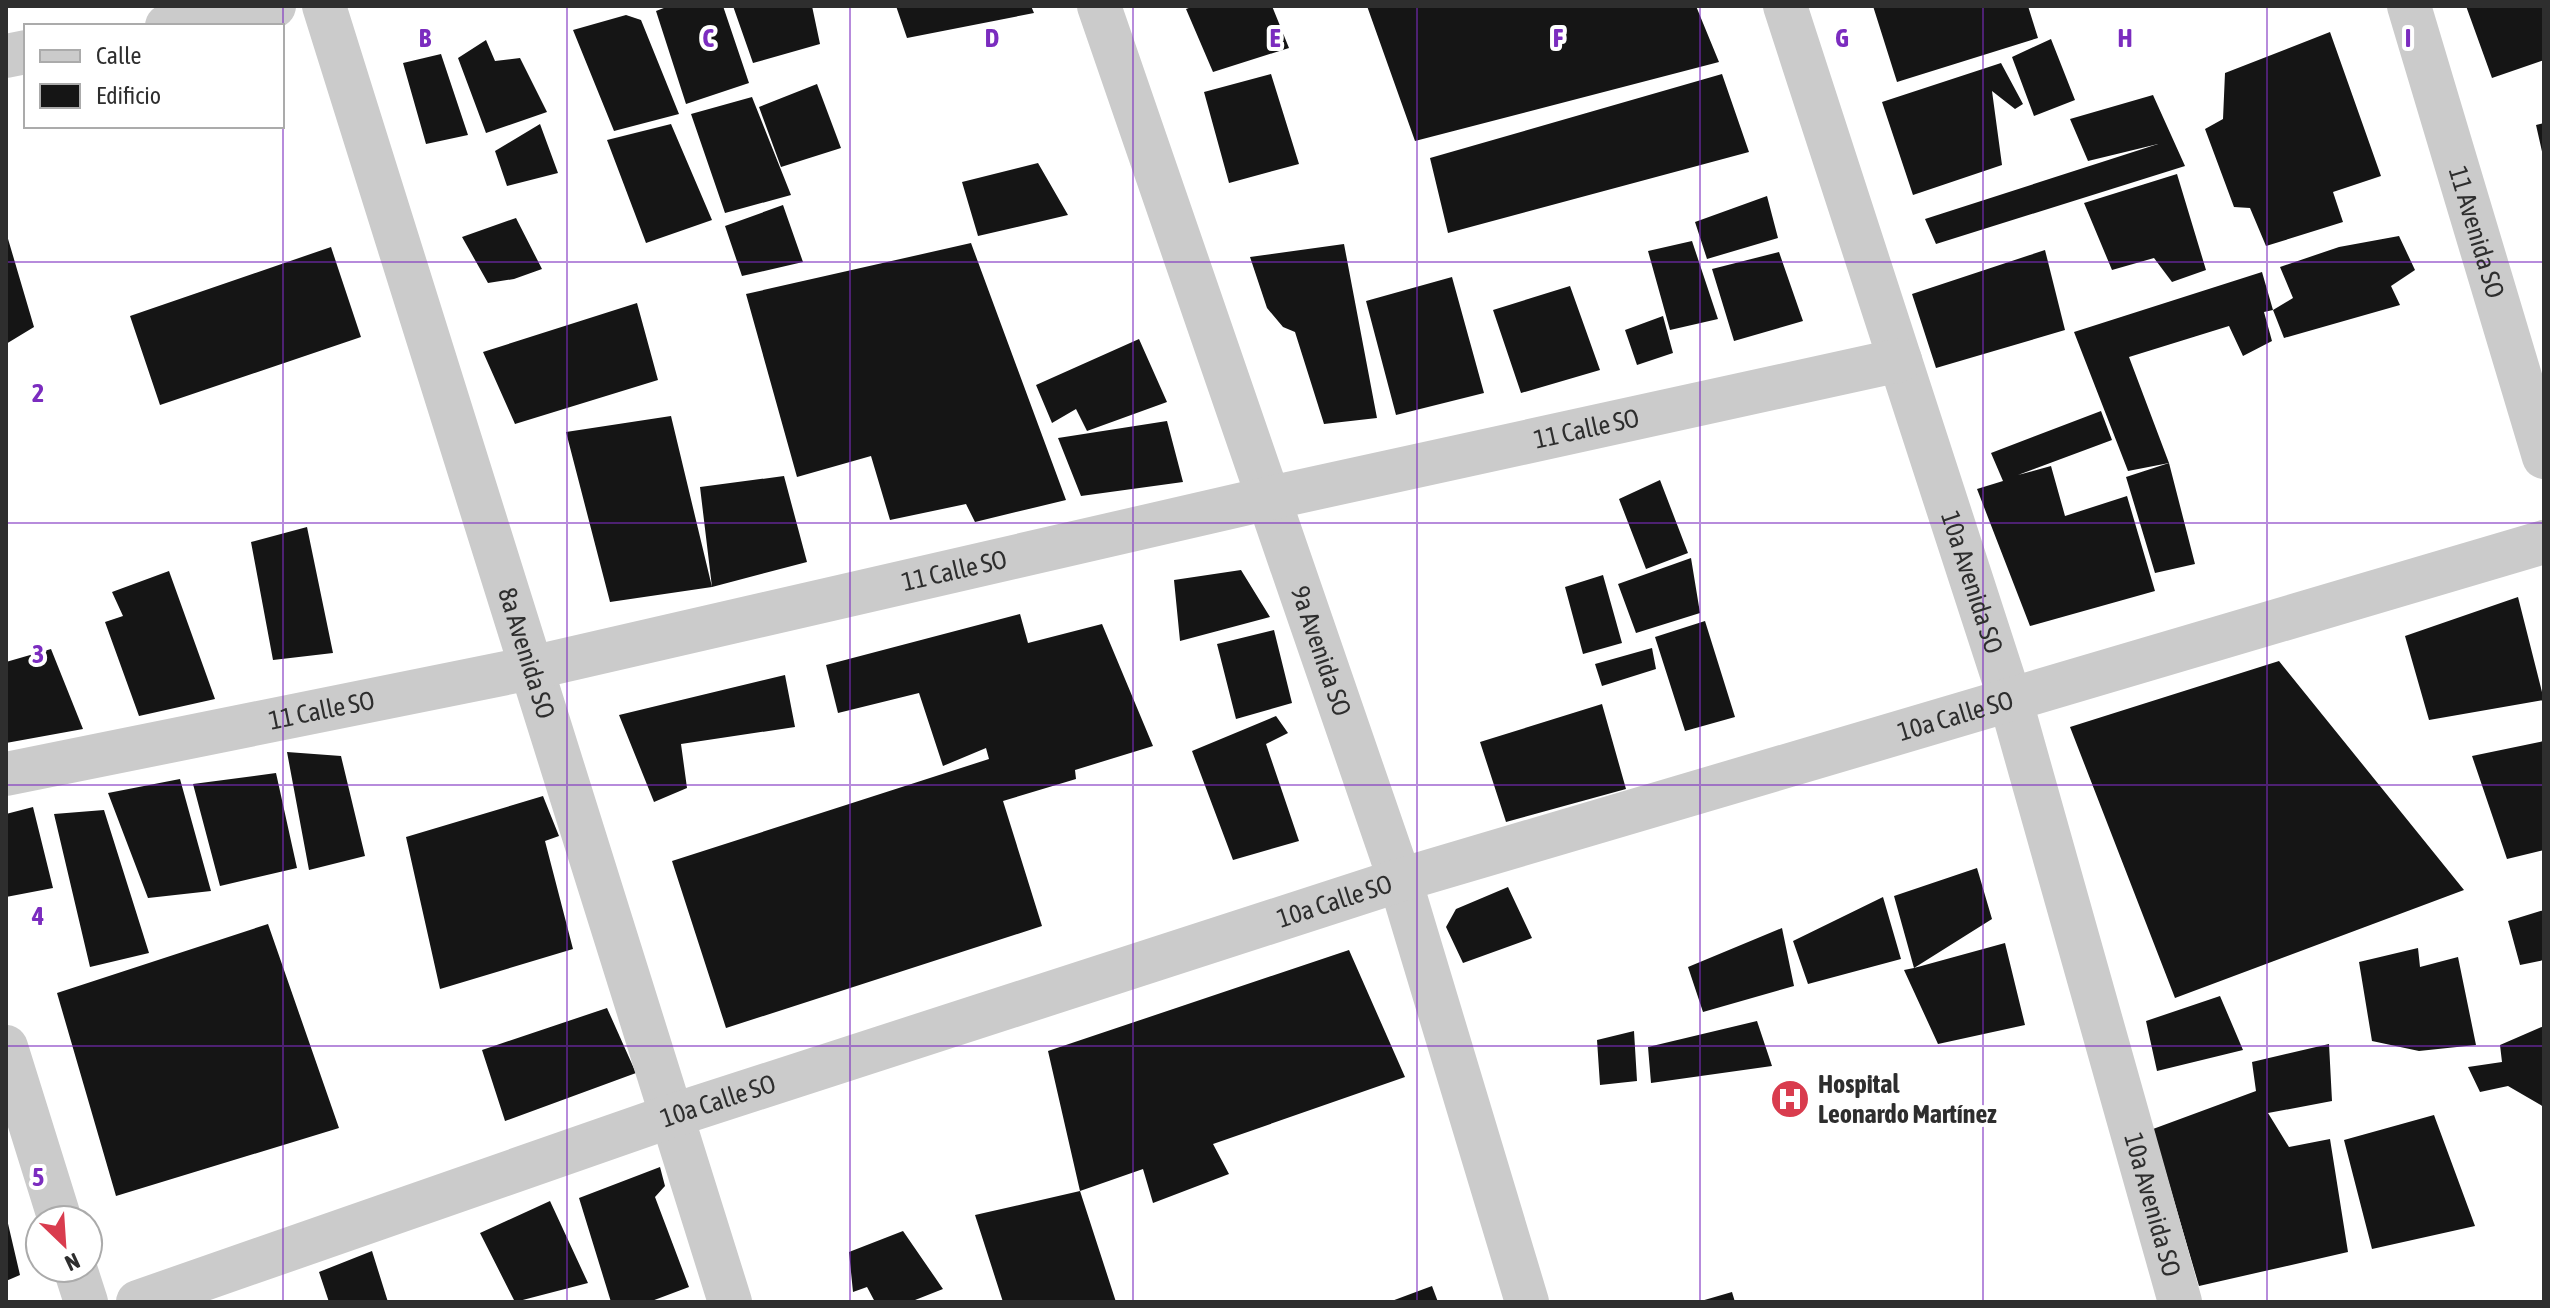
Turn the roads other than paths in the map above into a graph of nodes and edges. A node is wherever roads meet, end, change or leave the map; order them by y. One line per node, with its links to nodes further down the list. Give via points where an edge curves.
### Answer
1 (274, 6): 6 (street)
2 (324, 6): 11 (street, 8a Avenida SO)
3 (1099, 6): 9 (street, 9a Avenida SO)
4 (1785, 6): 7 (street, 10a Avenida SO)
5 (2409, 6): 8 (street, 11 Avenida SO)
6 (178, 24)
7 (1900, 360): 9 (street, 11 Calle SO); 12 (street, 10a Avenida SO)
8 (2544, 457)
9 (1270, 498): 11 (street, 11 Calle SO); 14 (street, 9a Avenida SO)
10 (2544, 542): 12 (street, 10a Calle SO)
11 (531, 668): 13 (street, 11 Calle SO); 16 (street, 8a Avenida SO)
12 (2011, 702): 14 (street, 10a Calle SO); 21 (street, 10a Avenida SO)
13 (6, 774)
14 (1400, 880): 16 (street, 10a Calle SO); 20 (street, 9a Avenida SO)
15 (6, 1047): 17 (street)
16 (671, 1116): 18 (street, 10a Calle SO); 19 (street, 8a Avenida SO)
17 (55, 1204)
18 (138, 1302)
19 (730, 1302)
20 (1527, 1302)
21 (2180, 1302)

